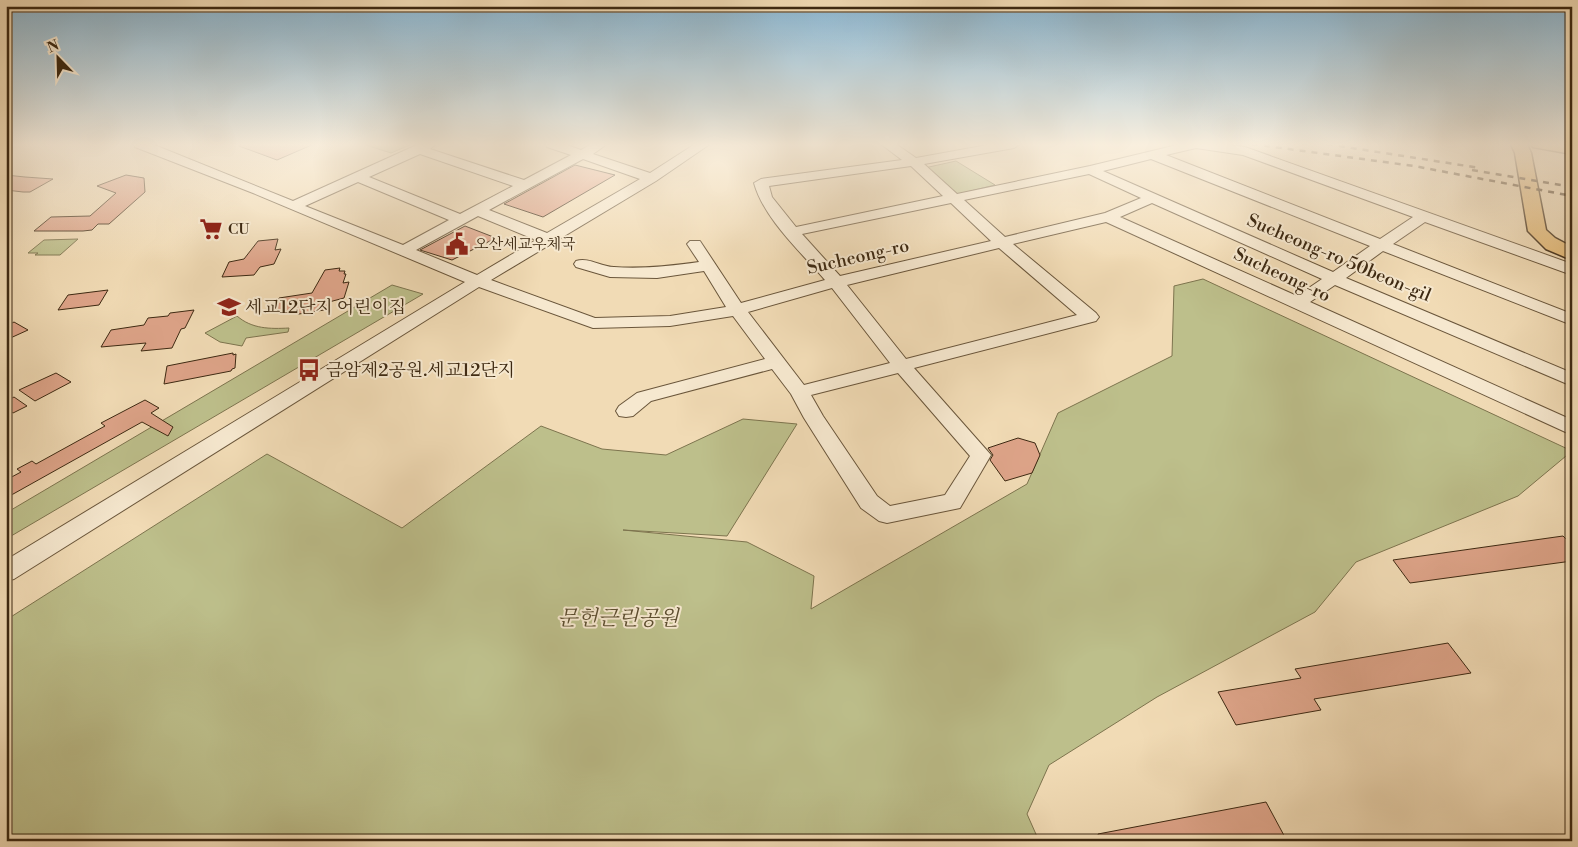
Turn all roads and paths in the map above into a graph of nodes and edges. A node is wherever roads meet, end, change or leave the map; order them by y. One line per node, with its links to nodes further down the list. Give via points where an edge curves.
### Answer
1 (241, 184): 17 (street, Sucheong-ro)
2 (343, 184): 17 (street)
3 (374, 184): 21 (street)
4 (521, 184): 14 (street)
5 (528, 184): 14 (street)
6 (642, 184): 23 (street)
7 (761, 184): 22 (street, via 765,197)
8 (936, 184): 16 (street)
9 (1026, 184): 16 (street)
10 (1120, 184): 15 (street, Sucheong-ro 50beon-gil)
11 (1226, 184): 26 (street, Sucheong-ro 50beon-gil)
12 (1335, 184): 19 (street)
13 (1528, 184): 28 (main road, via 1537,231 1552,246)
14 (525, 185): 18 (street)
15 (1152, 198): 20 (street); 32 (street, Sucheong-ro 50beon-gil)
16 (952, 199): 22 (street); 24 (street)
17 (293, 206): 27 (street, Sucheong-ro)
18 (478, 211): 21 (street); 23 (street)
19 (1424, 216): 26 (street); 31 (street)
20 (1108, 217): 24 (street, Sucheong-ro); 35 (street, Sucheong-ro)
21 (462, 220): 27 (street)
22 (792, 232): 34 (street)
23 (548, 239): 33 (street)
24 (1002, 243): 34 (street, Sucheong-ro); 39 (street, via 1090,317)
25 (695, 244): 30 (street)
26 (1381, 244): 32 (street); 37 (street, Sucheong-ro 50beon-gil)
27 (403, 251): 33 (street, Sucheong-ro)
28 (1572, 254)
29 (582, 264): 30 (street, via 610,272 657,273)
30 (707, 266): 36 (street)
31 (1572, 270)
32 (1333, 278): 35 (street); 40 (street, Sucheong-ro 50beon-gil)
33 (478, 281): 36 (street, Sucheong-ro, via 593,322 670,321); 44 (street)
34 (836, 282): 36 (street, Sucheong-ro); 39 (street)
35 (1298, 304): 43 (street, Sucheong-ro)
36 (737, 310): 38 (street)
37 (1572, 320)
38 (776, 362): 41 (street); 42 (street, via 644,397)
39 (901, 365): 41 (street); 41 (street, via 981,455 952,502 887,516 869,502)
40 (1572, 380)
41 (800, 392)
42 (626, 411)
43 (1572, 428)
44 (6, 572)

